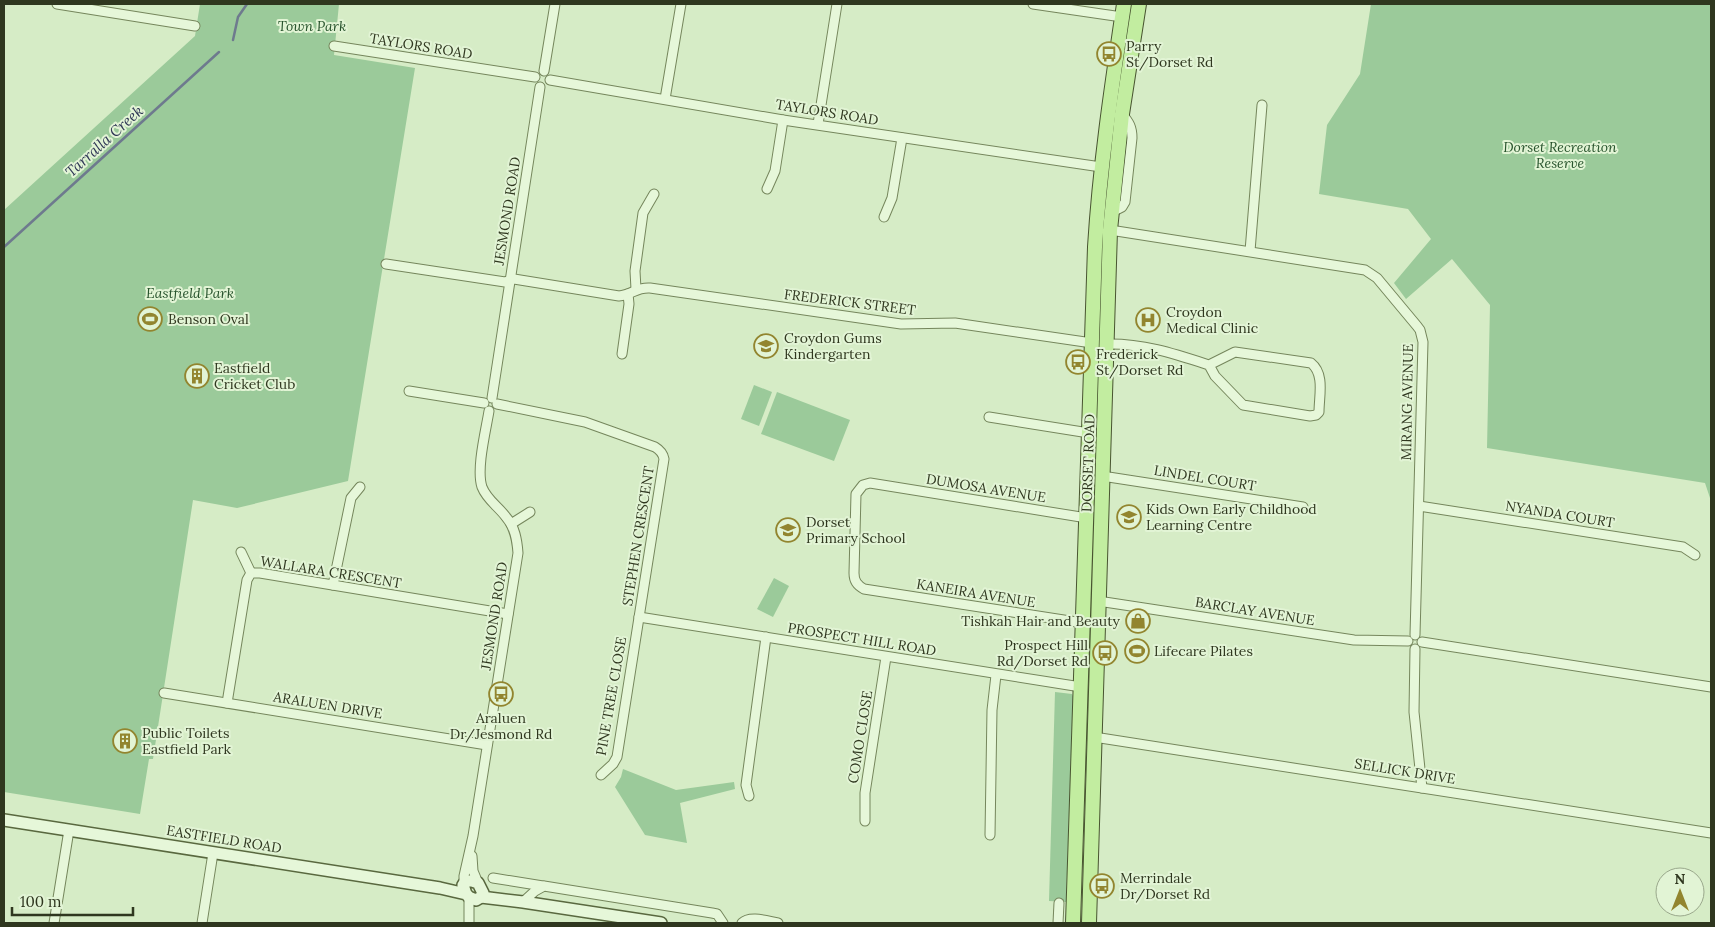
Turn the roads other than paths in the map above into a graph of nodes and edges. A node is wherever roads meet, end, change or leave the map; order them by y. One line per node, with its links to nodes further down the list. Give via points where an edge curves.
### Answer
1 (57, 4): 8 (street)
2 (555, 4): 10 (street)
3 (680, 4): 14 (street)
4 (837, 4): 18 (street)
5 (1033, 4): 7 (street)
6 (1139, 4): 16 (main road, DORSET ROAD)
7 (1123, 10): 20 (main road, DORSET ROAD)
8 (195, 26)
9 (334, 46): 11 (street, TAYLORS ROAD)
10 (544, 72): 11 (street); 12 (street)
11 (534, 77): 13 (street)
12 (550, 80): 13 (street, via 546,86); 14 (street, TAYLORS ROAD)
13 (540, 87): 29 (street, JESMOND ROAD)
14 (665, 99): 17 (street, TAYLORS ROAD)
15 (1262, 105): 27 (street)
16 (1122, 114): 21 (main road, DORSET ROAD); 24 (street, via 1132,129 1126,202)
17 (783, 120): 18 (street, TAYLORS ROAD); 22 (street, via 775,171)
18 (818, 124): 19 (street, TAYLORS ROAD)
19 (902, 138): 20 (street, TAYLORS ROAD); 25 (street, via 892,198)
20 (1101, 167): 21 (main road); 31 (main road, DORSET ROAD)
21 (1115, 169): 24 (main road, DORSET ROAD)
22 (767, 189)
23 (654, 194): 30 (street, via 643,213)
24 (1112, 212): 26 (main road, DORSET ROAD)
25 (884, 217)
26 (1110, 230): 27 (street, MIRANG AVENUE); 32 (main road, DORSET ROAD)
27 (1250, 251): 41 (street, MIRANG AVENUE, via 1370,272 1420,330 1423,342)
28 (386, 264): 29 (street, FREDERICK STREET, via 504,282)
29 (510, 280): 30 (street, FREDERICK STREET, via 619,296); 36 (street, JESMOND ROAD)
30 (632, 292): 31 (street, FREDERICK STREET, via 640,287 650,288 901,324 955,323); 33 (street)
31 (1092, 343): 32 (main road); 38 (main road, DORSET ROAD)
32 (1106, 344): 34 (street, via 1150,348); 39 (main road, DORSET ROAD)
33 (622, 354)
34 (1209, 365): 34 (street, via 1235,352 1311,363 1320,374 1319,412 1310,416 1243,405)
35 (409, 391): 36 (street)
36 (490, 404): 46 (street, JESMOND ROAD, via 480,479 486,496); 54 (street, STEPHEN CRESCENT, via 585,422 662,452 664,459)
37 (989, 417): 38 (street)
38 (1089, 434): 44 (main road, DORSET ROAD)
39 (1102, 476): 42 (street, LINDEL COURT); 45 (main road, DORSET ROAD)
40 (360, 487): 50 (street, via 351,498)
41 (1419, 506): 48 (street, NYANDA COURT, via 1683,547); 57 (street, MIRANG AVENUE)
42 (1303, 507)
43 (530, 512): 46 (street)
44 (1087, 518): 45 (main road); 51 (street, DUMOSA AVENUE, via 870,483 856,494 854,578); 55 (main road, DORSET ROAD)
45 (1101, 518): 52 (main road, DORSET ROAD)
46 (510, 524): 53 (street, JESMOND ROAD, via 516,535 518,553)
47 (242, 552): 49 (street)
48 (1696, 555)
49 (251, 573): 50 (street, WALLARA CRESCENT); 63 (street, WALLARA CRESCENT, via 247,580)
50 (333, 585): 53 (street, WALLARA CRESCENT)
51 (864, 589): 55 (street, KANEIRA AVENUE)
52 (1098, 601): 57 (street, BARCLAY AVENUE, via 1354,640); 65 (main road, DORSET ROAD)
53 (508, 614): 66 (street, JESMOND ROAD)
54 (639, 617): 56 (street, PROSPECT HILL ROAD); 67 (street, PINE TREE CLOSE, via 617,757)
55 (1083, 624): 60 (main road, DORSET ROAD)
56 (766, 637): 58 (street, PROSPECT HILL ROAD); 69 (street, via 746,784)
57 (1415, 642): 61 (street, BARCLAY AVENUE); 68 (street, MIRANG AVENUE, via 1414,712)
58 (886, 657): 59 (street, PROSPECT HILL ROAD); 71 (street, COMO CLOSE, via 865,793)
59 (996, 675): 60 (street, PROSPECT HILL ROAD); 74 (street, via 992,710)
60 (1081, 687): 64 (main road, DORSET ROAD)
61 (1711, 687)
62 (164, 693): 63 (street, ARALUEN DRIVE)
63 (227, 703): 66 (street, ARALUEN DRIVE)
64 (1080, 736): 65 (main road); 91 (main road, DORSET ROAD)
65 (1094, 737): 68 (street, SELLICK DRIVE); 92 (main road, DORSET ROAD)
66 (487, 745): 75 (street, JESMOND ROAD)
67 (601, 775)
68 (1422, 788): 73 (street, SELLICK DRIVE)
69 (750, 796)
70 (4, 820): 72 (main road, EASTFIELD ROAD)
71 (864, 821)
72 (69, 830): 76 (main road, EASTFIELD ROAD); 84 (street)
73 (1711, 833)
74 (990, 835)
75 (473, 836): 79 (street, JESMOND ROAD); 79 (street, JESMOND ROAD, via 464,876)
76 (213, 852): 79 (main road, EASTFIELD ROAD, via 440,888); 85 (street)
77 (493, 878): 78 (street)
78 (544, 886): 80 (street); 87 (street, via 712,912)
79 (473, 890): 80 (main road, EASTFIELD ROAD); 83 (street)
80 (522, 902): 82 (main road, EASTFIELD ROAD)
81 (1059, 903): 90 (street)
82 (605, 919): 86 (main road, EASTFIELD ROAD)
83 (470, 922)
84 (54, 923)
85 (202, 923)
86 (661, 923)
87 (722, 923)
88 (742, 923): 89 (street, via 753,919)
89 (778, 923)
90 (1058, 923)
91 (1073, 923)
92 (1089, 923)

